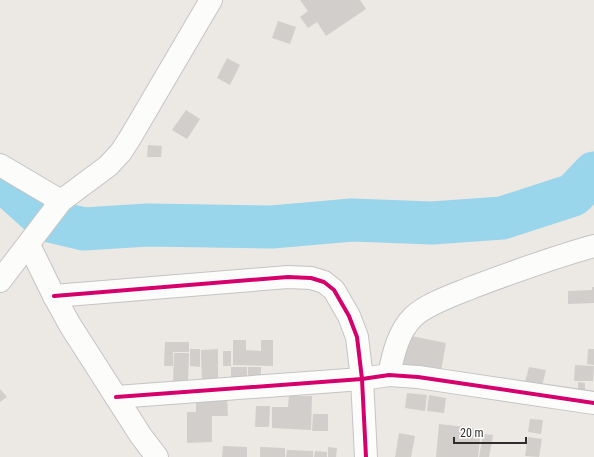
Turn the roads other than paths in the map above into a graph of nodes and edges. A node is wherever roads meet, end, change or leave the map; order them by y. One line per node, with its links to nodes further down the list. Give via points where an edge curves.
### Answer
1 (211, 0): 3 (street, via 121,152 108,166)
2 (0, 165): 3 (street)
3 (61, 201): 4 (street)
4 (29, 245): 6 (street); 7 (street)
5 (594, 246): 8 (street, via 528,266 452,296 420,312 408,323 398,343)
6 (0, 281)
7 (54, 296): 9 (street, via 288,277 310,278 324,282 334,290 349,316 357,337); 10 (street)
8 (388, 375): 9 (street); 11 (street, via 449,381)
9 (362, 379): 10 (street); 13 (street)
10 (116, 397): 12 (street)
11 (594, 403)
12 (157, 457)
13 (366, 457)

